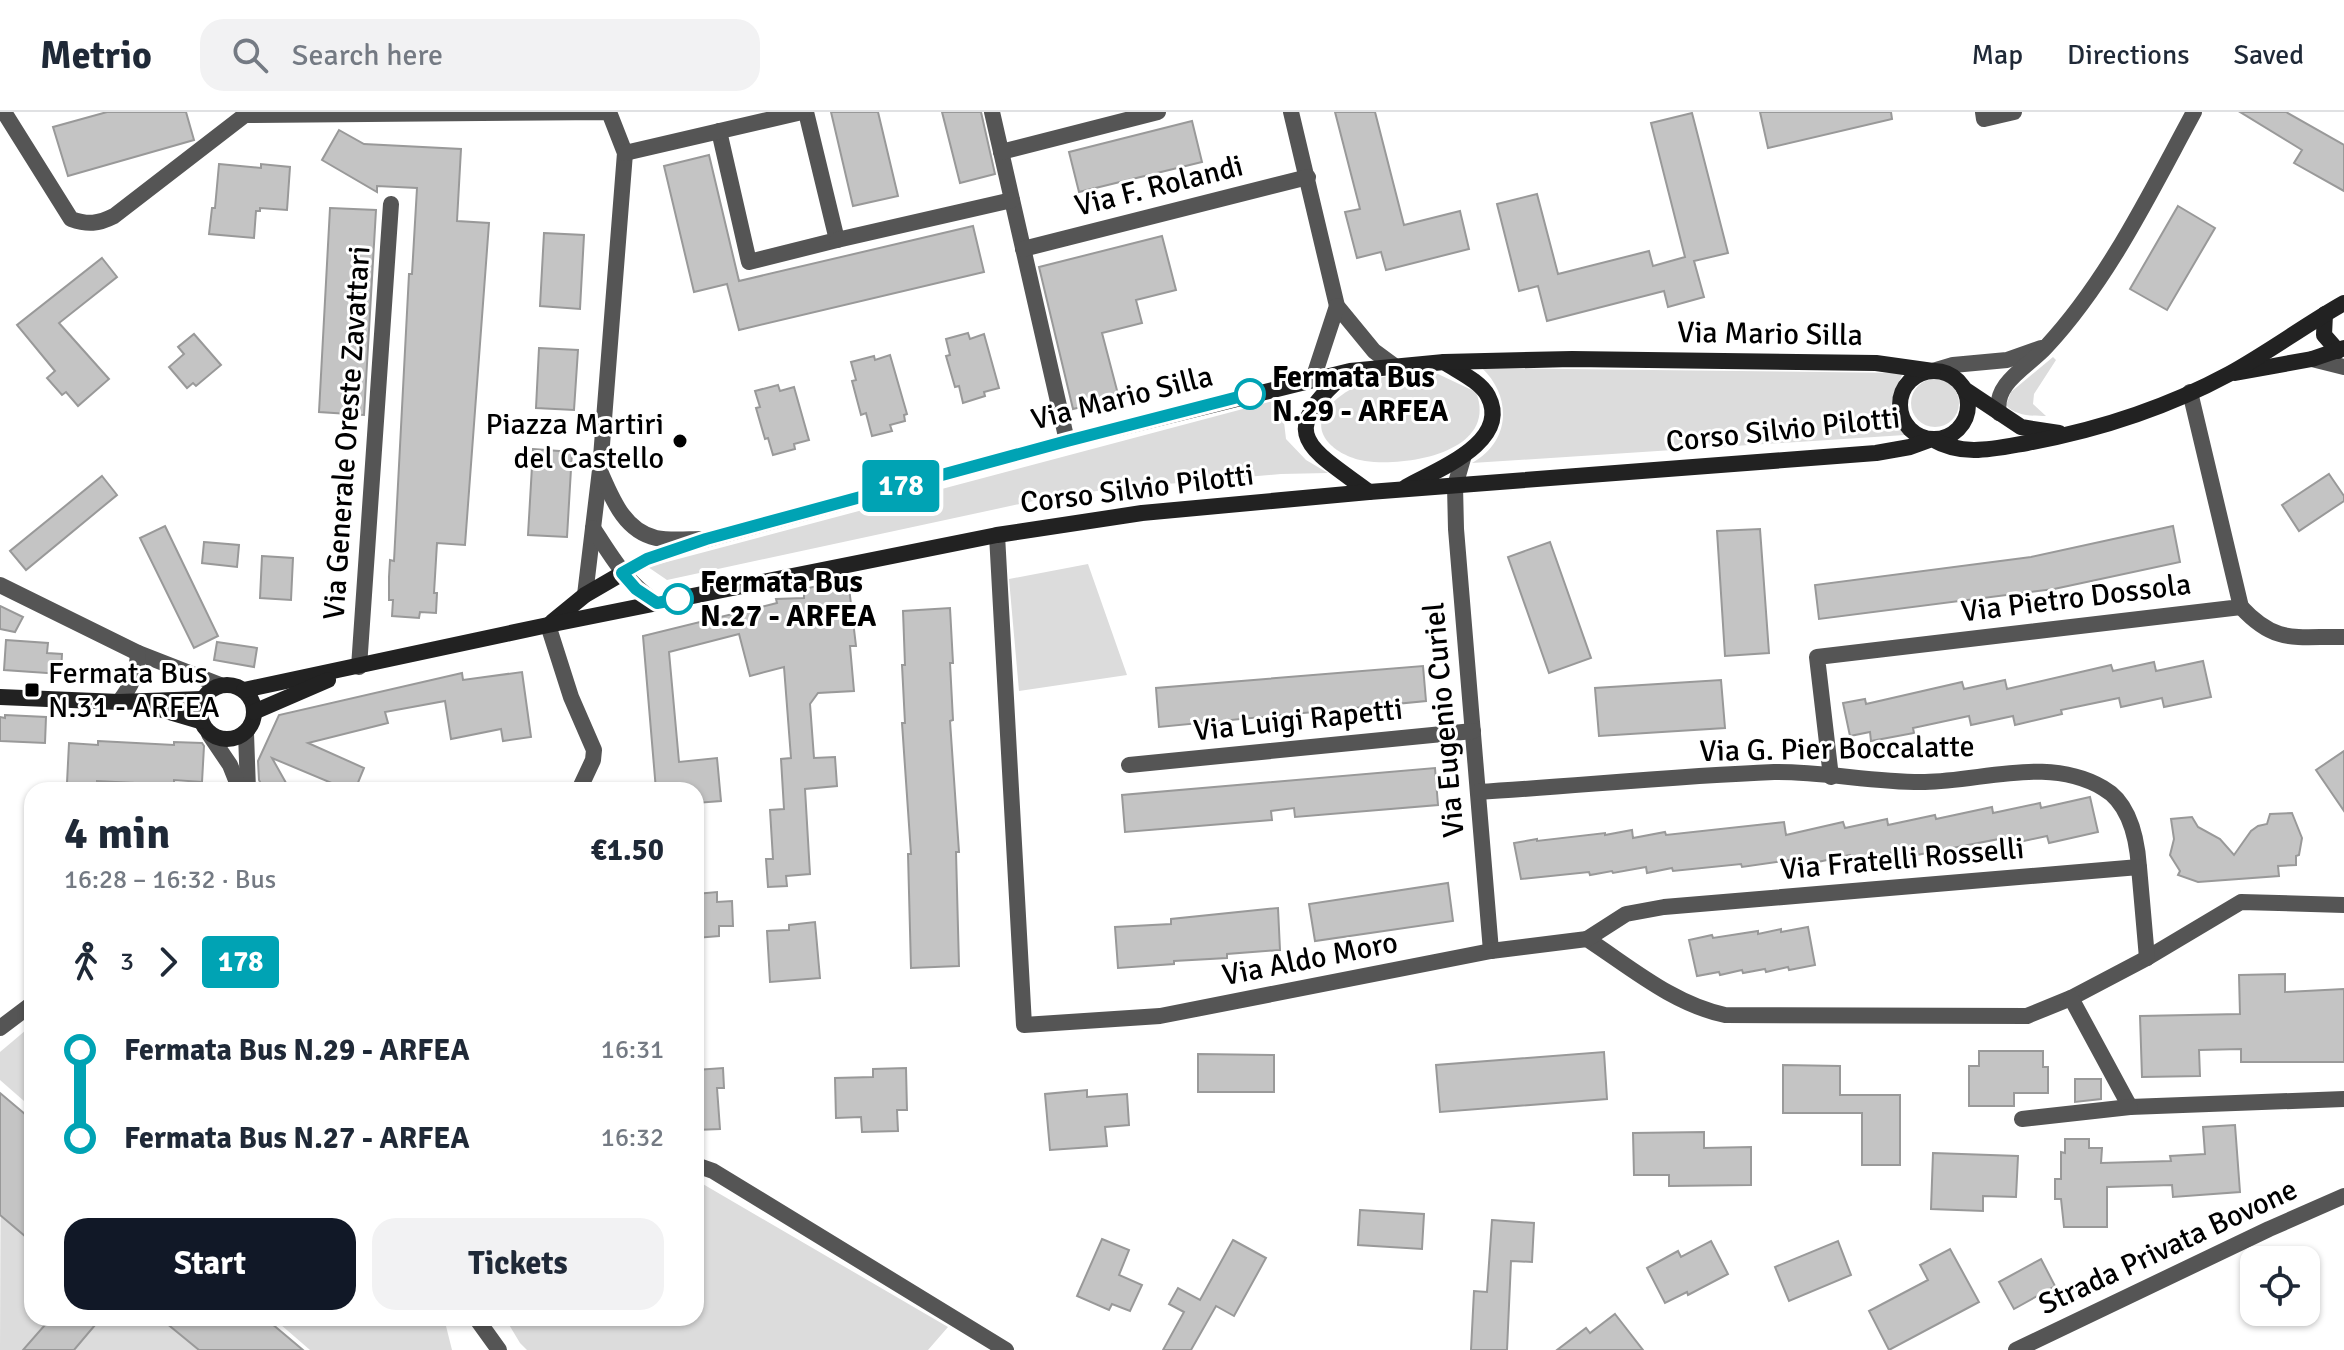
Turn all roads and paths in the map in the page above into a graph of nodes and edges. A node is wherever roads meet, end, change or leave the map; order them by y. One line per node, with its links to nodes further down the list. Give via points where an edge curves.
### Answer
1 (4, 112): 9 (street, via 71,219 85,224 114,216)
2 (804, 112): 10 (street); 16 (street)
3 (992, 112): 11 (street)
4 (1158, 112): 11 (street)
5 (1291, 112): 13 (street)
6 (1983, 112): 7 (street, via 1984,119)
7 (2014, 112)
8 (2194, 112): 21 (street, via 2112,261)
9 (245, 113): 12 (street, via 609,112)
10 (719, 131): 12 (street); 16 (street, via 749,262)
11 (1001, 152): 14 (street)
12 (625, 153): 36 (street)
13 (1308, 177): 17 (street, Via F. Rolandi); 19 (street)
14 (1012, 200): 16 (street); 17 (street)
15 (391, 204): 51 (street, Via Generale Oreste Zavattari)
16 (837, 240)
17 (1023, 249): 34 (street)
18 (2343, 304): 20 (street, Corso Silvio Pilotti)
19 (1337, 306): 24 (street, via 1374,351); 28 (street)
20 (2325, 314): 22 (street, Corso Silvio Pilotti, via 2324,335); 27 (street, Corso Silvio Pilotti)
21 (2047, 347): 26 (street, via 2007,360); 31 (street, via 2000,391)
22 (2342, 355): 27 (street, Corso Silvio Pilotti)
23 (1444, 362): 24 (street, Via Mario Silla); 26 (street, Via Mario Silla, via 1876,363); 35 (street, via 1479,386 1492,410 1486,437)
24 (1393, 365): 25 (street, Via Mario Silla)
25 (1350, 371): 28 (street, Via Mario Silla); 39 (street, via 1318,401 1305,429 1319,454)
26 (1933, 371): 29 (street, Corso Silvio Pilotti, via 1950,375); 33 (street, Corso Silvio Pilotti, via 1911,379 1899,406 1913,433)
27 (2229, 373): 30 (street, Corso Silvio Pilotti)
28 (1313, 379): 34 (street, Via Mario Silla)
29 (1964, 389): 31 (street, Corso Silvio Pilotti); 33 (street, Corso Silvio Pilotti, via 1965,419 1952,434)
30 (2190, 392): 32 (street, Corso Silvio Pilotti); 47 (street, Via Pietro Dossola)
31 (1999, 413): 32 (street, Corso Silvio Pilotti, via 2021,427)
32 (2072, 434): 33 (street, Corso Silvio Pilotti, via 1994,449 1951,450)
33 (1932, 439): 37 (street, Corso Silvio Pilotti, via 1876,453)
34 (1067, 441): 42 (street, Via Mario Silla)
35 (1464, 455): 37 (street); 38 (street)
36 (600, 470): 40 (street); 42 (street, via 617,510 635,529 656,538)
37 (1455, 486): 38 (street, Corso Silvio Pilotti); 59 (street, Via Eugenio Curiel)
38 (1401, 489): 39 (street, Corso Silvio Pilotti)
39 (1369, 492): 41 (street, Corso Silvio Pilotti, via 1142,513)
40 (593, 528): 43 (street); 45 (street)
41 (997, 535): 46 (street, Corso Silvio Pilotti); 70 (street, Via Aldo Moro, via 1024,1025 1160,1016)
42 (706, 539): 43 (street, Via Mario Silla)
43 (622, 573): 45 (street, Via Mario Silla); 46 (street)
44 (0, 585): 50 (street)
45 (585, 595): 48 (street, Via Mario Silla)
46 (657, 603): 48 (street, Corso Silvio Pilotti)
47 (2241, 607): 49 (street, via 2257,624 2280,636); 62 (street, Via Pietro Dossola, via 1817,657)
48 (548, 625): 51 (street, Corso Silvio Pilotti); 65 (street, via 594,750)
49 (2344, 637)
50 (138, 653): 53 (street); 55 (street, via 132,685)
51 (359, 667): 52 (street, Corso Silvio Pilotti); 57 (street, Corso Silvio Pilotti)
52 (244, 690): 53 (street, via 232,685); 57 (street)
53 (209, 693): 56 (street); 58 (street)
54 (0, 697): 55 (street)
55 (119, 702): 56 (street)
56 (136, 702): 58 (street)
57 (254, 712): 60 (street)
58 (204, 727): 60 (street, via 221,740); 63 (street)
59 (1473, 731): 61 (street, Via Luigi Rapetti); 66 (street, Via Eugenio Curiel)
60 (246, 733): 64 (street)
61 (1129, 765)
62 (1831, 777): 66 (street, Via G. Pier Boccalatte, via 1777,772); 67 (street, Via G. Pier Boccalatte, via 1926,782 2037,771 2074,776 2105,788 2125,810 2137,842)
63 (237, 782)
64 (248, 782)
65 (583, 782)
66 (1478, 792): 70 (street, Via Eugenio Curiel)
67 (2139, 867): 69 (street, Via Fratelli Rosselli, via 1664,907 1626,914); 71 (street)
68 (2344, 905): 71 (street, via 2241,902)
69 (1587, 939): 70 (street, Via Aldo Moro); 72 (street, via 1681,1000 1725,1015 2027,1016)
70 (1491, 951)
71 (2147, 958): 72 (street)
72 (2071, 998): 76 (street)
73 (24, 1010): 74 (street)
74 (0, 1028)
75 (2344, 1099): 76 (street)
76 (2130, 1107): 77 (street)
77 (2022, 1119)
78 (704, 1168): 82 (street)
79 (2344, 1196): 83 (street, Strada Privata Bovone)
80 (482, 1326): 81 (street)
81 (499, 1350)
82 (1006, 1350)
83 (2016, 1350)

